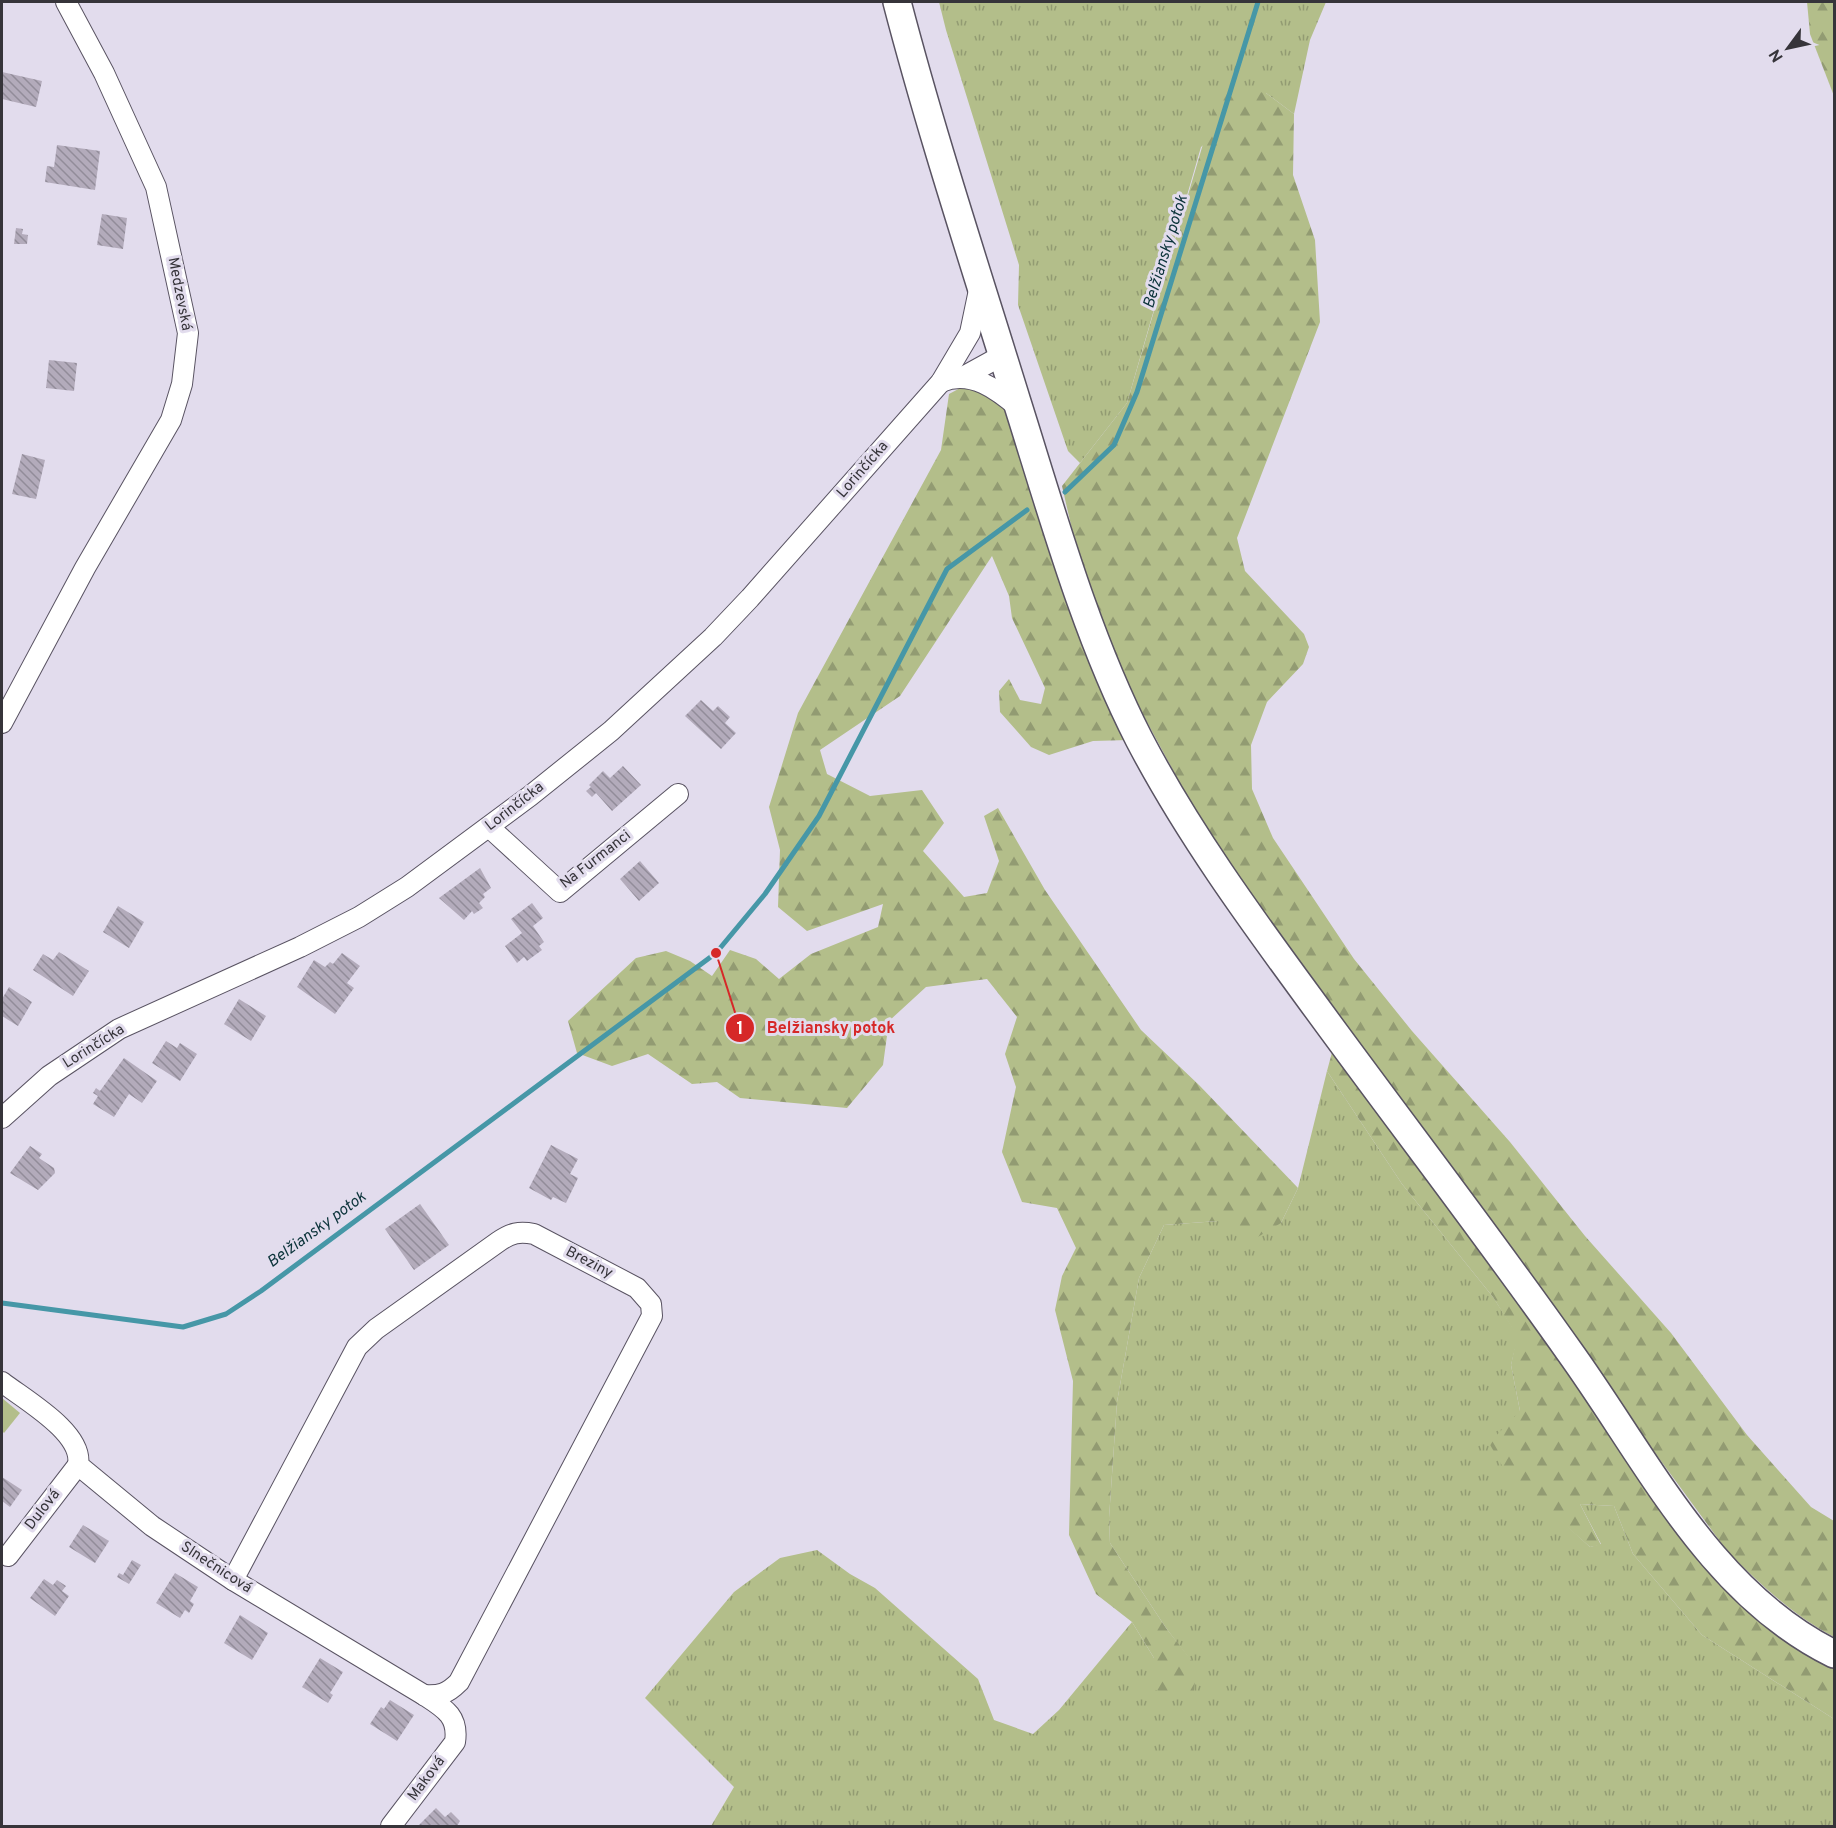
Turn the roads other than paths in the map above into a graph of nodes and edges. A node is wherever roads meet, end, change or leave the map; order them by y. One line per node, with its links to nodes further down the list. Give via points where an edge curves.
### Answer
1 (66, 2): 9 (street, Medzevská, via 104,73 156,187 188,333 182,384 171,420 85,568)
2 (897, 2): 3 (main road)
3 (980, 283): 4 (main road); 5 (street, Lorinčícka, via 975,318)
4 (1000, 347): 5 (street, via 978,343); 6 (street); 8 (main road)
5 (961, 352): 7 (street, Lorinčícka)
6 (963, 377): 7 (street); 8 (street, via 992,387)
7 (941, 382): 11 (street, Lorinčícka, via 713,637 611,731)
8 (1020, 409): 17 (main road, via 1112,682 1138,737 1200,842 1270,945 1570,1352 1702,1544 1765,1610)
9 (2, 723)
10 (678, 794): 11 (street, Na Furmanci, via 560,892)
11 (489, 827): 12 (street, Lorinčícka, via 359,917 300,948 119,1029 49,1076)
12 (2, 1118)
13 (2, 1382): 14 (street, via 71,1438 80,1456)
14 (78, 1465): 15 (street, Dulová); 16 (street, Slnečnicová, via 152,1526)
15 (8, 1556)
16 (233, 1580): 18 (street, Slnečnicová); 18 (street, Breziny, via 357,1347 376,1329 498,1242 522,1231 637,1288 651,1304 652,1316 459,1682 449,1692)
17 (1834, 1654)
18 (424, 1695): 19 (street, Slnečnicová, via 453,1717)
19 (457, 1729): 20 (street, Maková, via 455,1742)
20 (391, 1827)

